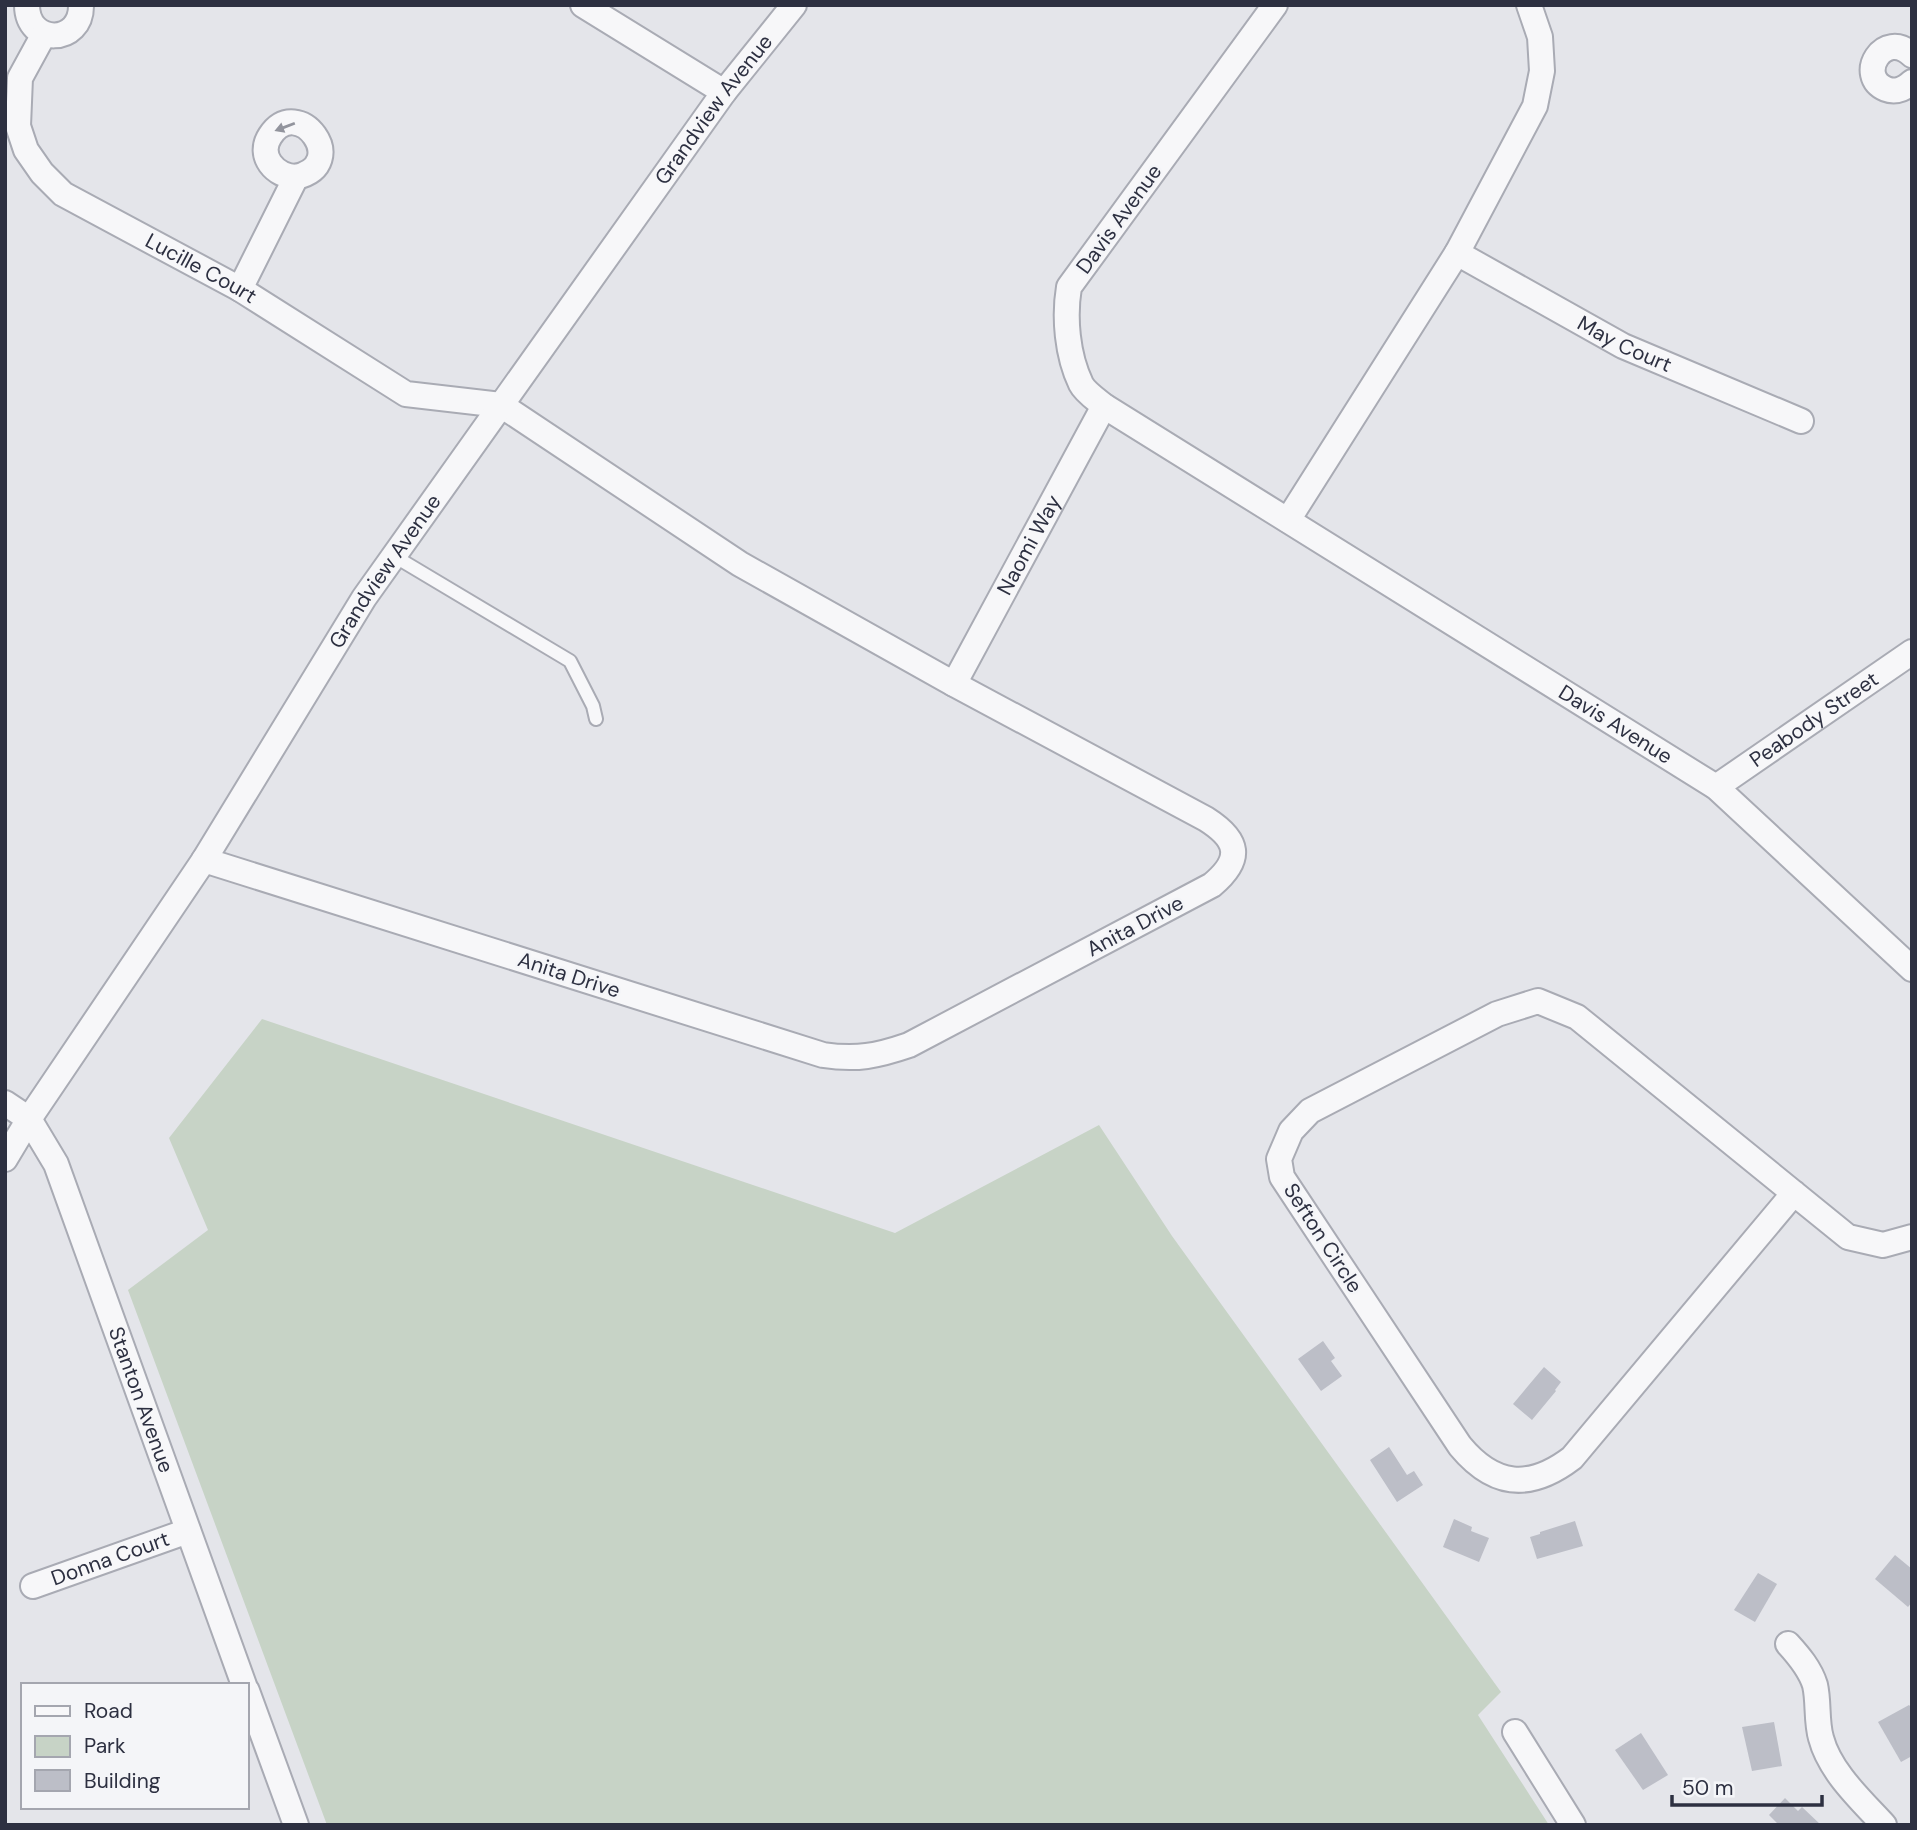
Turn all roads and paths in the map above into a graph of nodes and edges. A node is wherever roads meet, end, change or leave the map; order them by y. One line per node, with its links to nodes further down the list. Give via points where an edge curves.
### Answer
1 (27, 5): 7 (street, via 30,22)
2 (81, 5): 7 (street, via 80,18 69,31)
3 (583, 5): 10 (street)
4 (794, 5): 10 (street, Grandview Avenue)
5 (1275, 5): 15 (street, Davis Avenue, via 1069,287 1065,309 1072,356 1081,386)
6 (1529, 5): 12 (street, via 1540,37 1542,71 1535,106)
7 (44, 34): 13 (street, Lucille Court, via 20,78 18,102 18,126 26,150 42,173 63,194)
8 (1910, 49): 9 (street, via 1892,47 1880,53 1873,72 1885,89 1900,90)
9 (1912, 82)
10 (724, 92): 14 (street, Grandview Avenue)
11 (296, 177): 13 (street)
12 (1457, 253): 16 (street, May Court, via 1623,346); 17 (street)
13 (240, 289): 14 (street, Lucille Court, via 406,394)
14 (501, 405): 18 (street, Grandview Avenue); 20 (street, Anita Drive, via 740,564)
15 (1104, 406): 17 (street, Davis Avenue); 20 (street, Naomi Way)
16 (1801, 421)
17 (1288, 520): 22 (street, Davis Avenue)
18 (394, 556): 21 (lane, via 570,661); 23 (street, Grandview Avenue)
19 (1912, 652): 22 (street, Peabody Street)
20 (954, 684): 23 (street, Anita Drive, via 1224,830 1232,843 1232,859 1227,873 1212,885 909,1045 879,1056 848,1059 823,1055)
21 (596, 719)
22 (1716, 787): 24 (street, Davis Avenue)
23 (204, 860): 26 (street, Grandview Avenue)
24 (1912, 970)
25 (5, 1103): 26 (street)
26 (29, 1119): 27 (street, Grandview Avenue); 30 (street, Stanton Avenue, via 56,1164)
27 (5, 1159)
28 (1794, 1193): 28 (street, Sefton Circle, via 1577,1017 1538,1001 1497,1014 1310,1111 1291,1131 1279,1159 1282,1177 1460,1446 1488,1471 1509,1480 1554,1472 1572,1458); 29 (street, Sefton Circle, via 1848,1237 1883,1245)
29 (1912, 1237)
30 (188, 1531): 31 (street, Donna Court); 33 (street, Stanton Avenue)
31 (33, 1586)
32 (1788, 1644): 38 (street, via 1815,1684 1821,1738 1831,1762)
33 (243, 1683)
34 (248, 1694): 36 (street)
35 (1515, 1732): 37 (street)
36 (296, 1825)
37 (1573, 1825)
38 (1884, 1825)

